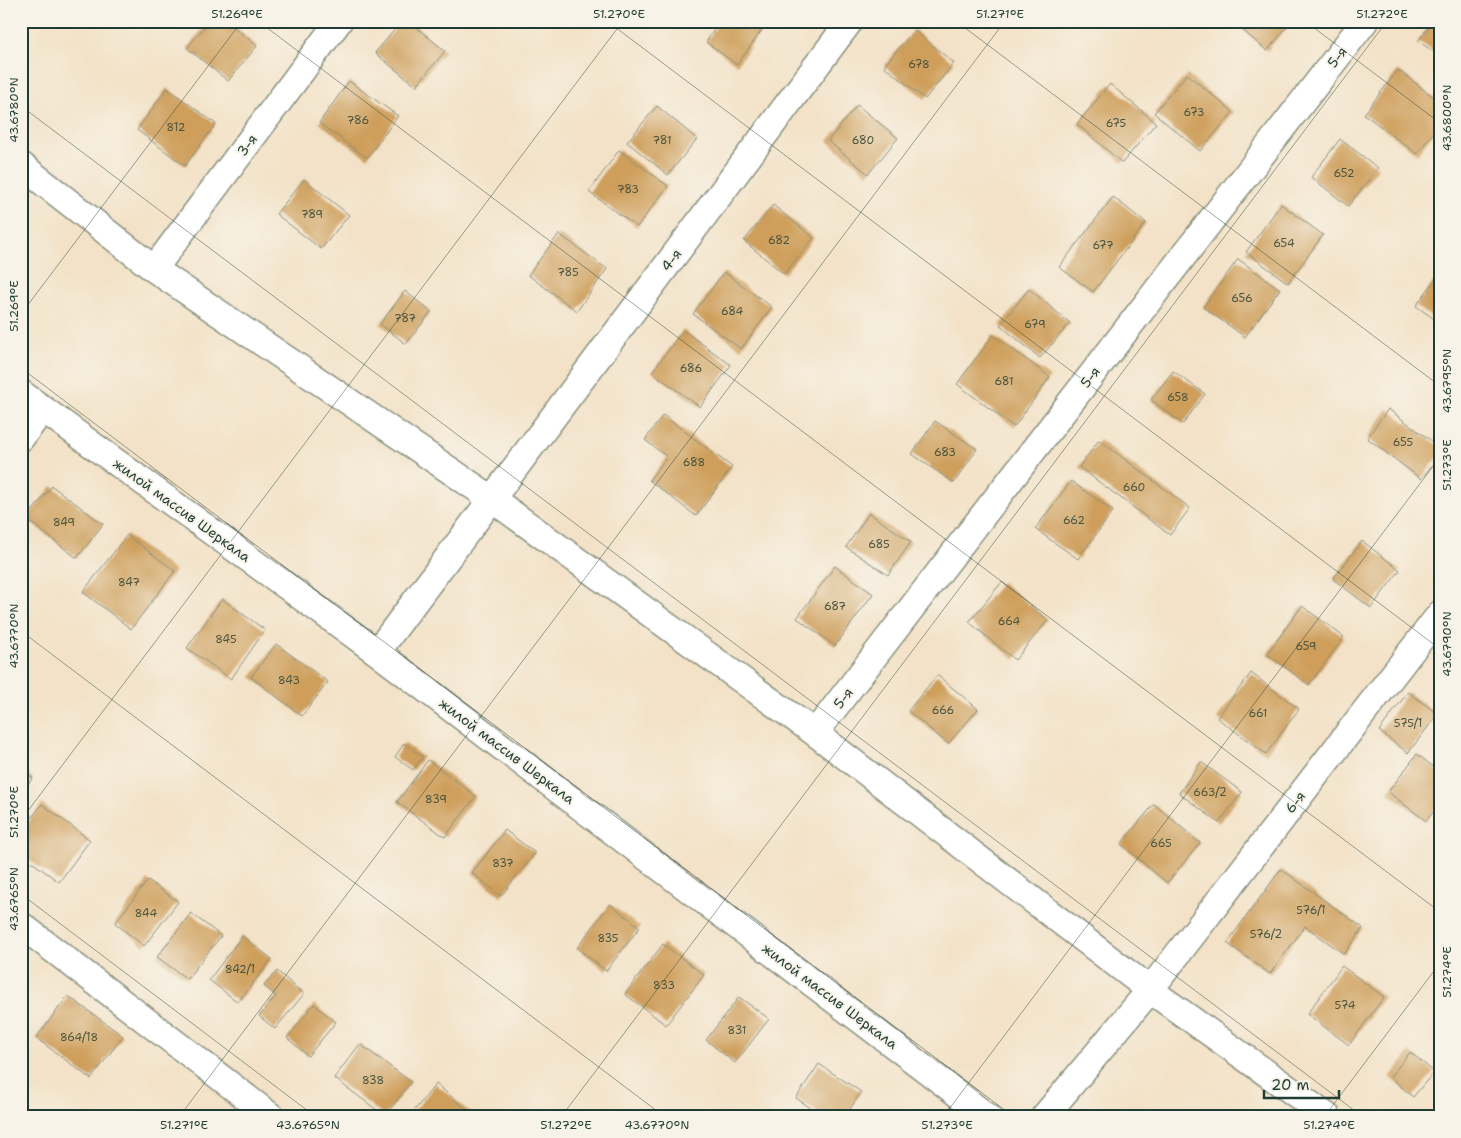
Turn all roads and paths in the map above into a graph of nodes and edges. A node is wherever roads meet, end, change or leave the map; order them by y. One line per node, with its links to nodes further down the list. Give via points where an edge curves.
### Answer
1 (339, 21): 5 (street, 3-я)
2 (850, 21): 9 (street, 4-я)
3 (1365, 21): 13 (street, 5-я)
4 (21, 165): 5 (street)
5 (154, 269): 9 (street)
6 (21, 393): 7 (street, жилой массив Шеркала)
7 (43, 409): 8 (street); 12 (street, жилой массив Шеркала)
8 (21, 438)
9 (492, 499): 12 (street, 4-я); 13 (street)
10 (1440, 614): 11 (street, 6-я)
11 (1431, 642): 15 (street, 6-я)
12 (377, 652): 17 (street, жилой массив Шеркала)
13 (815, 733): 15 (street)
14 (21, 925): 16 (street)
15 (1150, 990): 18 (street, 6-я); 19 (street)
16 (272, 1117)
17 (988, 1117)
18 (1044, 1117)
19 (1328, 1117)

